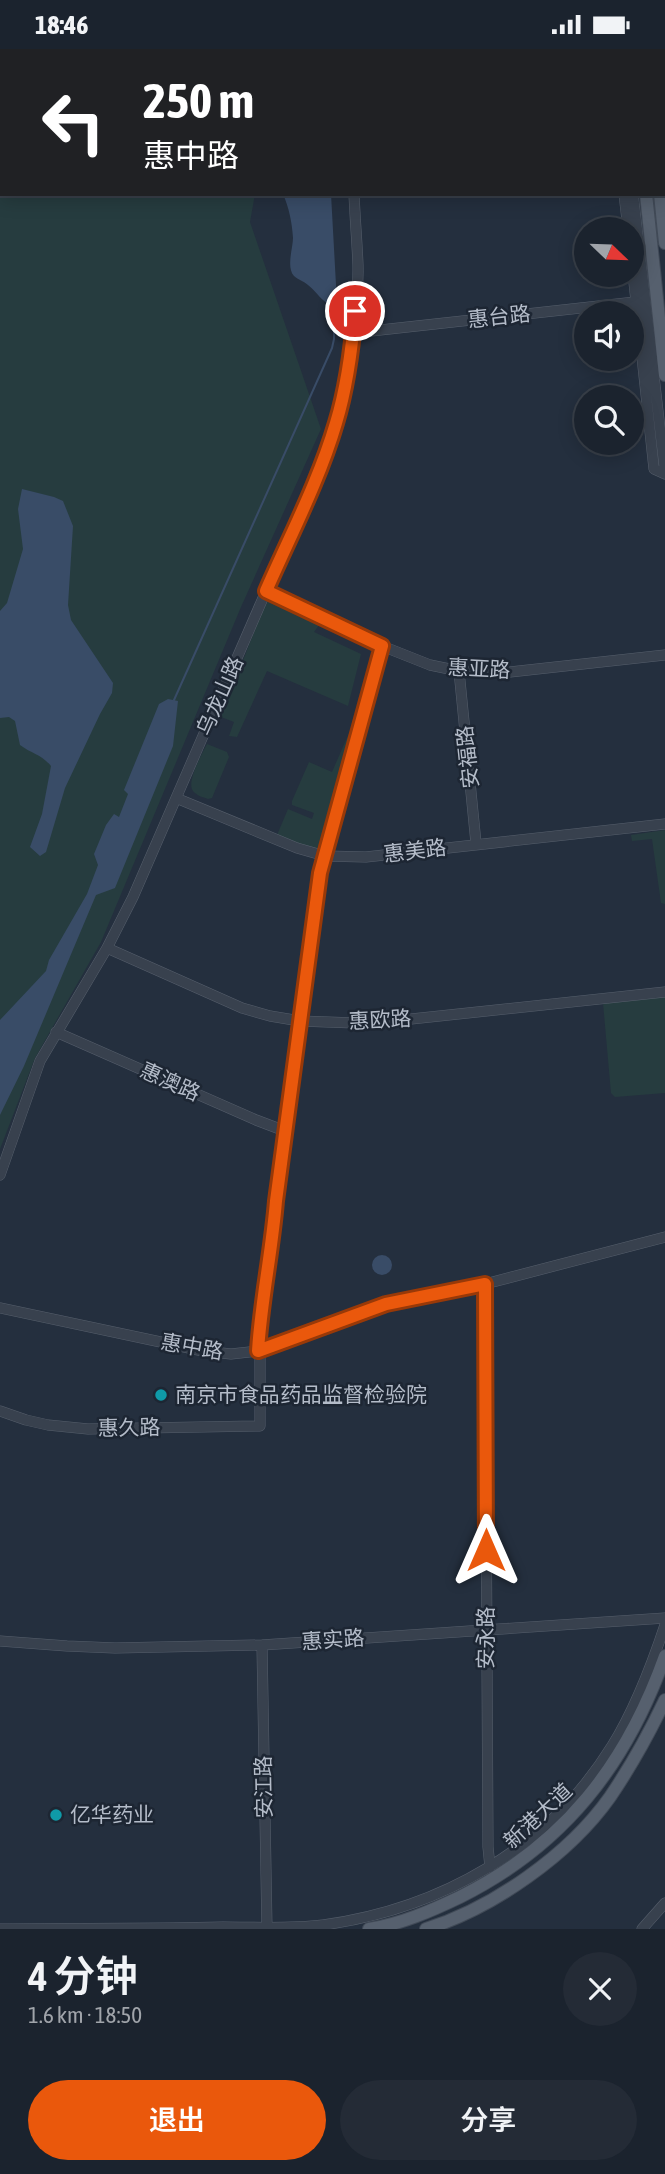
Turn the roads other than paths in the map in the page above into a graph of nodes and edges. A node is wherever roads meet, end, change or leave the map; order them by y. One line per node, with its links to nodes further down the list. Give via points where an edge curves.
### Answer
1 (354, 196): 10 (street, 乌龙山路, via 358,267)
2 (624, 196): 6 (street)
3 (634, 196): 8 (street)
4 (646, 196): 12 (main road)
5 (660, 196): 7 (main road)
6 (627, 217)
7 (665, 243)
8 (640, 301)
9 (574, 309): 10 (street, 惠台路)
10 (353, 333): 14 (street, 乌龙山路, via 337,421)
11 (644, 350): 13 (street, via 654,469)
12 (665, 375)
13 (665, 473)
14 (266, 591): 15 (street, 惠亚路); 18 (street, 乌龙山路)
15 (382, 646): 17 (street, 惠亚路); 21 (street)
16 (665, 655): 17 (street, 惠亚路, via 510,672)
17 (459, 671): 20 (street, 安福路)
18 (176, 798): 21 (street, 惠美路, via 276,841); 22 (street, 乌龙山路)
19 (665, 824): 20 (street, 惠美路)
20 (476, 843): 21 (street, 惠美路, via 366,857)
21 (325, 856): 24 (street)
22 (107, 948): 24 (street, 惠欧路, via 242,1008); 25 (street, 乌龙山路)
23 (665, 992): 24 (street, 惠欧路, via 383,1022)
24 (300, 1021): 26 (street)
25 (56, 1032): 26 (street, 惠澳路); 27 (street, 乌龙山路, via 40,1061)
26 (285, 1131): 31 (street)
27 (0, 1175)
28 (665, 1237): 29 (street, 惠中路)
29 (485, 1284): 31 (street, 惠中路, via 386,1304); 35 (street, 安永路)
30 (0, 1308): 31 (street, 惠中路, via 203,1351)
31 (258, 1351): 32 (street, 惠久路, via 260,1426 88,1429 37,1423)
32 (0, 1411)
33 (665, 1618): 35 (street, 惠实路)
34 (665, 1625): 40 (street, via 634,1704 587,1781 530,1839)
35 (486, 1629): 37 (street, 惠实路); 40 (street, 安永路)
36 (0, 1641): 37 (street, 惠实路, via 115,1648)
37 (262, 1645): 42 (street, 安江路)
38 (665, 1656): 44 (main road, 新港大道, via 634,1729 603,1779 537,1850 487,1884 433,1911)
39 (665, 1700): 45 (main road, 新港大道, via 638,1753 580,1832 503,1893)
40 (490, 1867): 42 (street, via 398,1909 325,1924)
41 (665, 1903): 46 (street)
42 (267, 1928): 43 (street)
43 (0, 1929)
44 (369, 1929)
45 (426, 1929)
46 (642, 1929)

